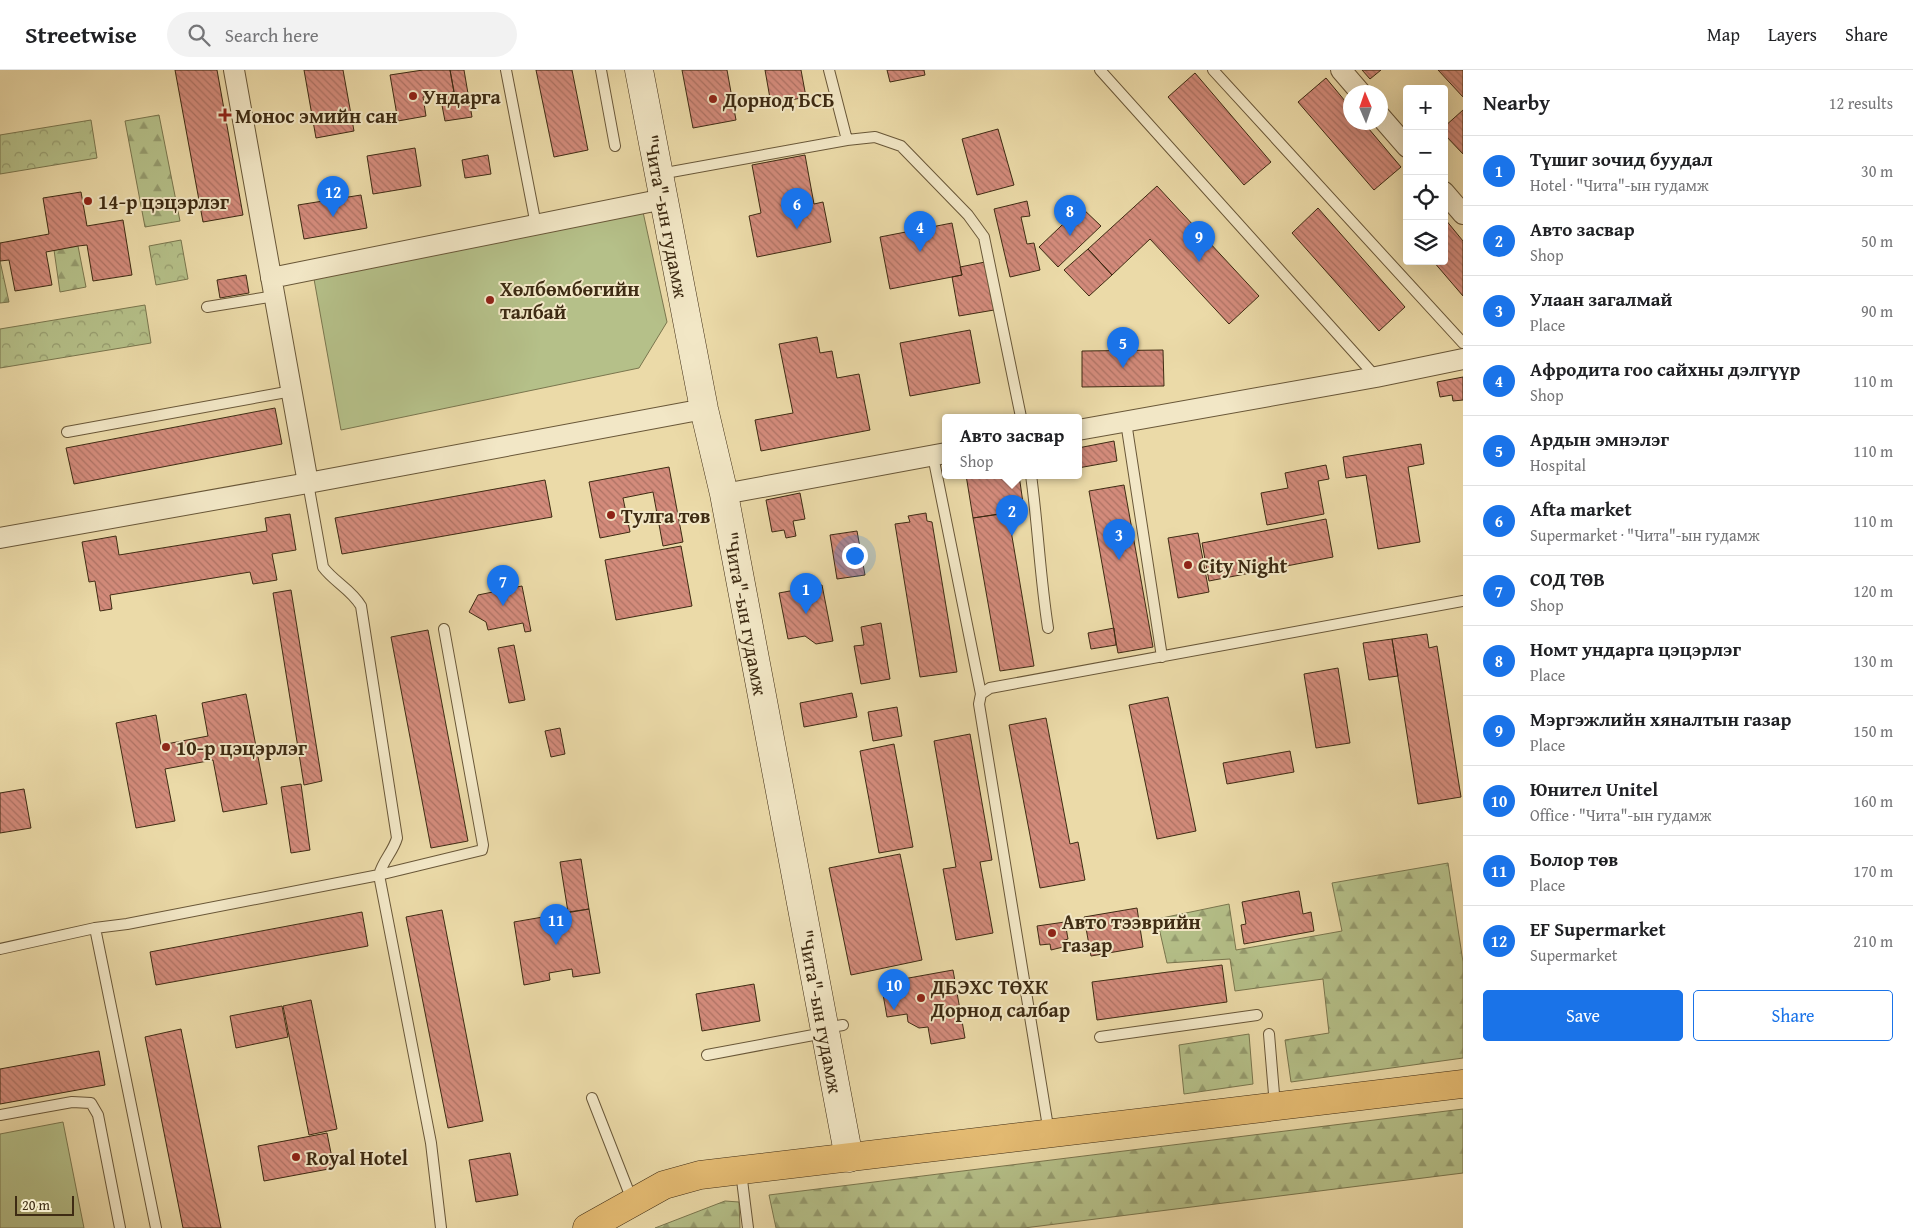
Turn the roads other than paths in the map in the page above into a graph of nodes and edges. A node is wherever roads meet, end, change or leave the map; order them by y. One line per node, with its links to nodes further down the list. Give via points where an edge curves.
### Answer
1 (234, 70): 18 (street)
2 (506, 70): 17 (lane)
3 (601, 70): 13 (lane)
4 (638, 70): 14 (main road, "Чита"-ын гудамж)
5 (830, 70): 11 (lane)
6 (1100, 70): 22 (lane)
7 (1213, 70): 20 (lane)
8 (1342, 70): 9 (street)
9 (1354, 85)
10 (1388, 125): 12 (street)
11 (847, 140): 14 (lane); 25 (lane, via 875,137 901,146 968,215 984,237)
12 (1403, 143)
13 (615, 146)
14 (662, 187): 17 (street); 24 (main road, "Чита"-ын гудамж)
15 (1448, 197): 16 (street)
16 (1463, 214)
17 (536, 225): 18 (street)
18 (272, 283): 19 (lane); 23 (street)
19 (207, 307)
20 (1463, 343)
21 (1463, 359): 22 (street)
22 (1376, 377): 26 (street)
23 (292, 391): 28 (lane); 33 (street)
24 (704, 409): 33 (street); 34 (main road, "Чита"-ын гудамж)
25 (1021, 414)
26 (1126, 422): 27 (street); 39 (lane)
27 (1082, 429)
28 (67, 432)
29 (939, 455): 30 (lane); 34 (street)
30 (942, 472)
31 (943, 479): 40 (lane)
32 (1032, 479): 37 (lane)
33 (308, 483): 35 (street); 41 (lane, via 323,567 354,594 361,606 397,838 394,849 383,860)
34 (724, 494): 45 (main road, "Чита"-ын гудамж)
35 (0, 538)
36 (1463, 601): 39 (lane)
37 (1048, 628)
38 (444, 629): 41 (lane, via 482,850)
39 (1162, 657): 40 (lane, via 990,688)
40 (981, 694): 53 (lane, via 980,714)
41 (379, 875): 42 (lane); 59 (lane, via 431,1143)
42 (95, 928): 43 (lane); 58 (lane)
43 (0, 949)
44 (1257, 1015): 47 (lane)
45 (831, 1029): 48 (lane); 54 (main road, "Чита"-ын гудамж)
46 (1269, 1034): 51 (lane)
47 (1100, 1037)
48 (707, 1055)
49 (1463, 1084): 51 (highway)
50 (592, 1098): 56 (lane)
51 (1276, 1107): 53 (highway)
52 (0, 1114): 57 (lane, via 72,1102 91,1103 98,1115)
53 (1050, 1134): 54 (highway)
54 (849, 1158): 55 (highway)
55 (740, 1171): 56 (highway, via 700,1175 664,1184); 61 (lane)
56 (633, 1201): 60 (highway)
57 (120, 1228)
58 (156, 1228)
59 (441, 1228)
60 (587, 1228)
61 (748, 1228)

